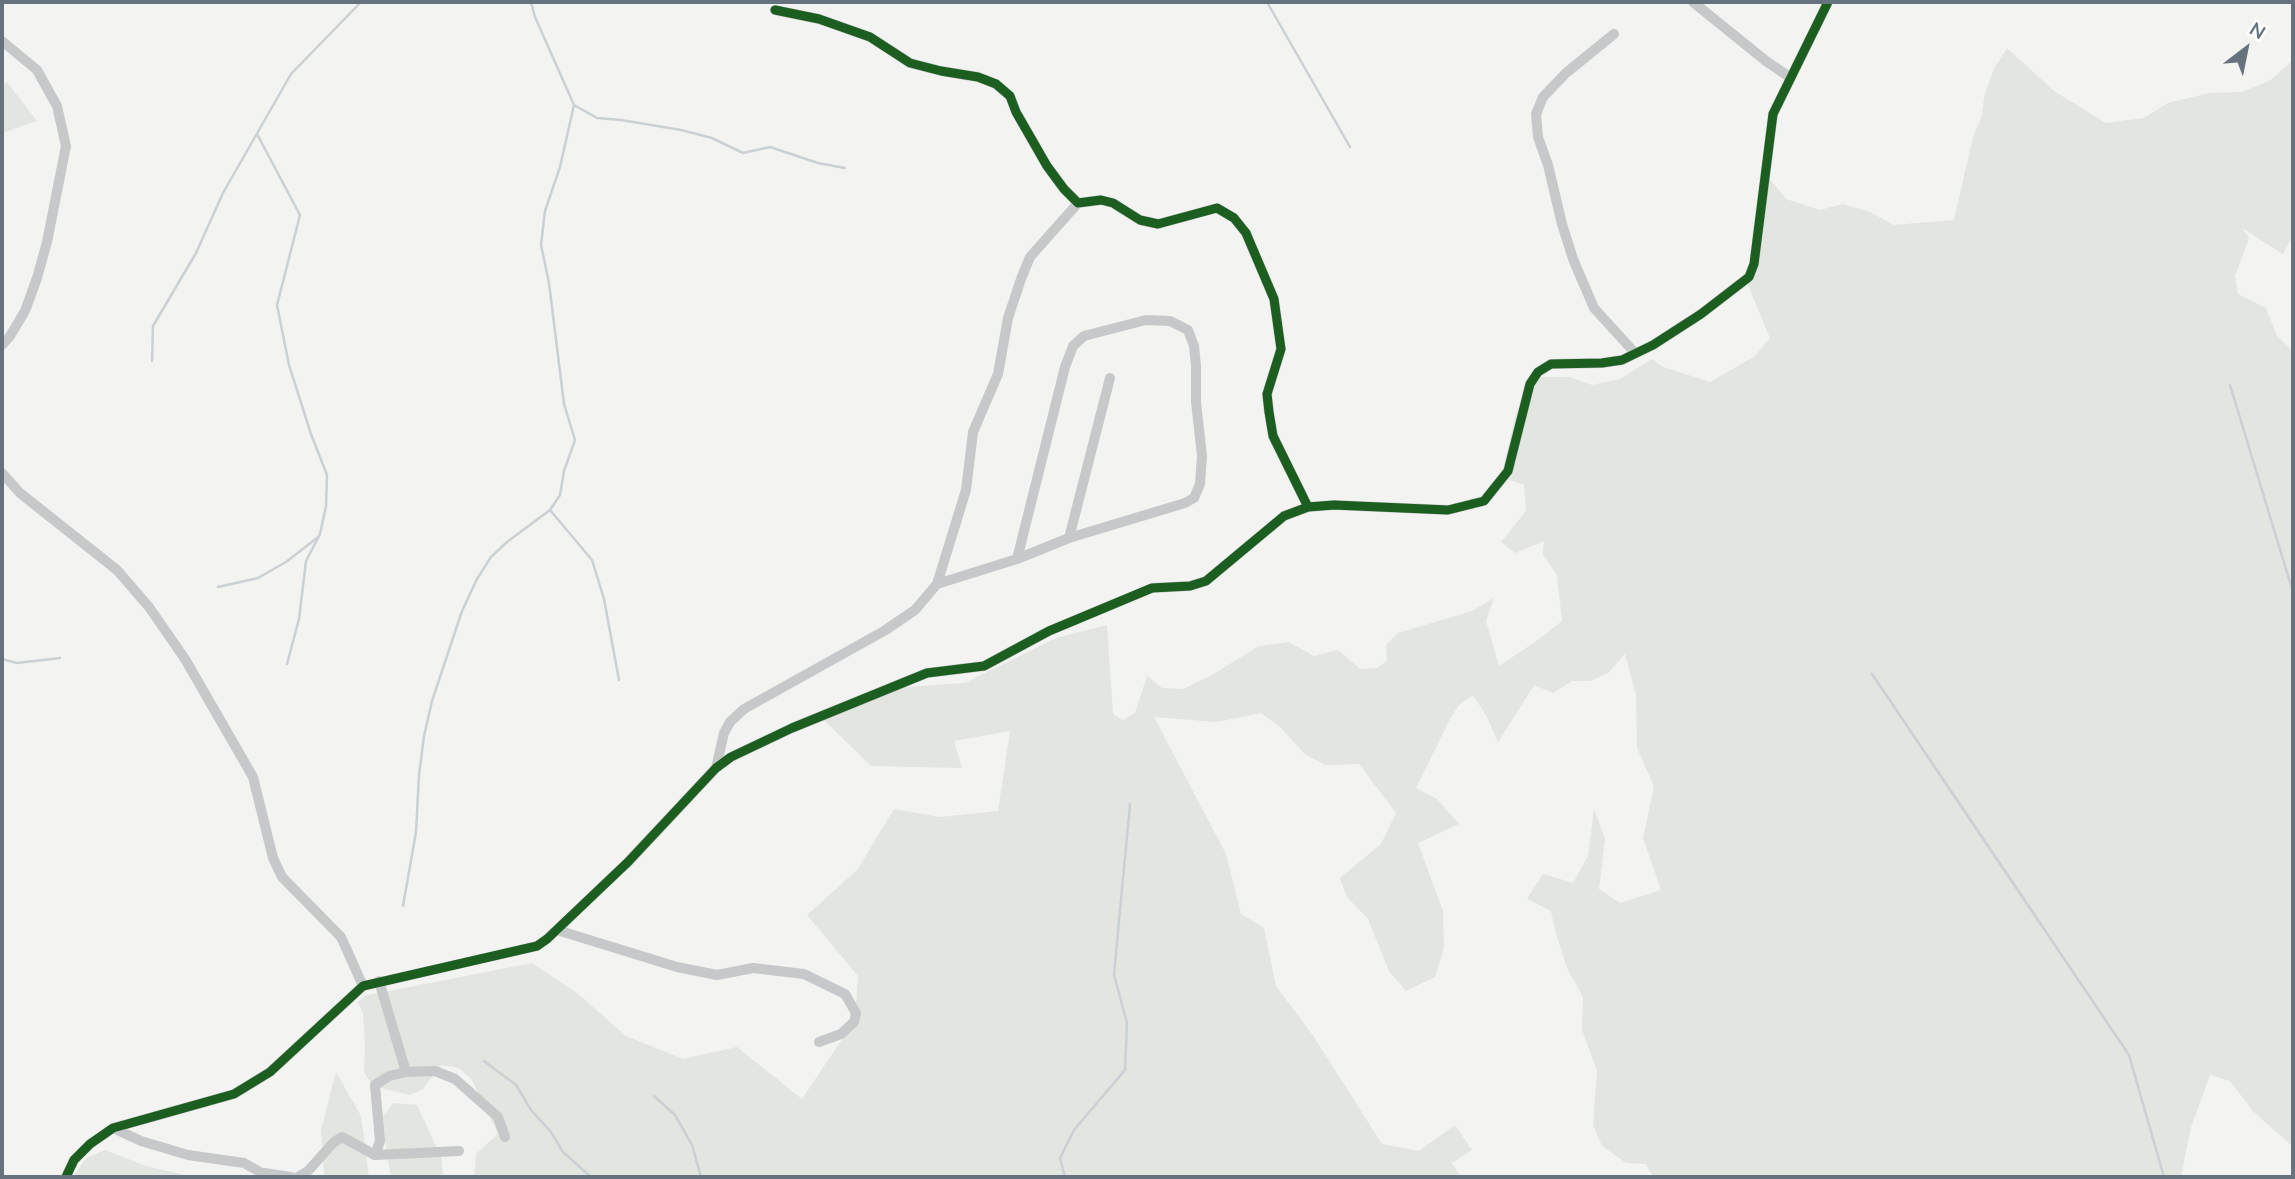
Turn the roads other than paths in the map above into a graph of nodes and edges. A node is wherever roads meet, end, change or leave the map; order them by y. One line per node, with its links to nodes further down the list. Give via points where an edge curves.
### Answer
1 (1693, 2): 6 (street)
2 (1828, 2): 6 (street)
3 (775, 10): 7 (street, via 870,37 910,63 996,84 1010,96 1047,166)
4 (1614, 34): 9 (street, via 1566,73 1543,97 1536,114 1538,137 1573,259 1594,308)
5 (4, 44): 8 (street, via 37,69 57,106 66,146 37,278 25,311)
6 (1791, 78): 9 (street, via 1773,114 1749,277 1702,314)
7 (1078, 203): 12 (street, via 1113,203 1140,220 1158,224 1217,208 1234,218 1274,299 1281,349 1267,394 1273,436); 15 (street, via 1030,257 1021,279 998,374 974,432 966,490)
8 (2, 345)
9 (1634, 352): 12 (street, via 1602,363 1551,364 1538,372 1530,384 1508,471 1484,501 1448,510)
10 (1110, 378): 13 (street)
11 (2, 473): 19 (street, via 20,493 117,570 186,659 253,777 282,877 341,937)
12 (1308, 507): 16 (street, via 1284,516 1206,580 1190,586 1152,588 1049,631 984,666 927,673 897,684 793,727)
13 (1069, 538): 14 (street); 14 (street, via 1185,503 1198,491 1202,456 1196,366 1191,337 1183,326 1146,320 1084,336 1073,346)
14 (1017, 559): 15 (street)
15 (937, 584): 16 (street, via 915,610 884,631 744,709 724,733)
16 (716, 768): 17 (street)
17 (557, 930): 18 (street, via 537,946 520,952); 20 (street, via 717,975 753,968 804,974 845,994 856,1013 854,1022 841,1034)
18 (379, 981): 19 (street); 21 (street)
19 (363, 986): 22 (street, via 270,1072 234,1094)
20 (819, 1042)
21 (406, 1072): 23 (street, via 435,1071 455,1079 498,1117); 25 (street, via 374,1085 380,1141)
22 (113, 1128): 26 (street, via 188,1155 244,1163); 27 (street, via 74,1160)
23 (505, 1136)
24 (459, 1151): 25 (street)
25 (375, 1155): 29 (street, via 342,1137)
26 (267, 1175): 28 (street)
27 (66, 1177)
28 (291, 1177)
29 (298, 1177)

